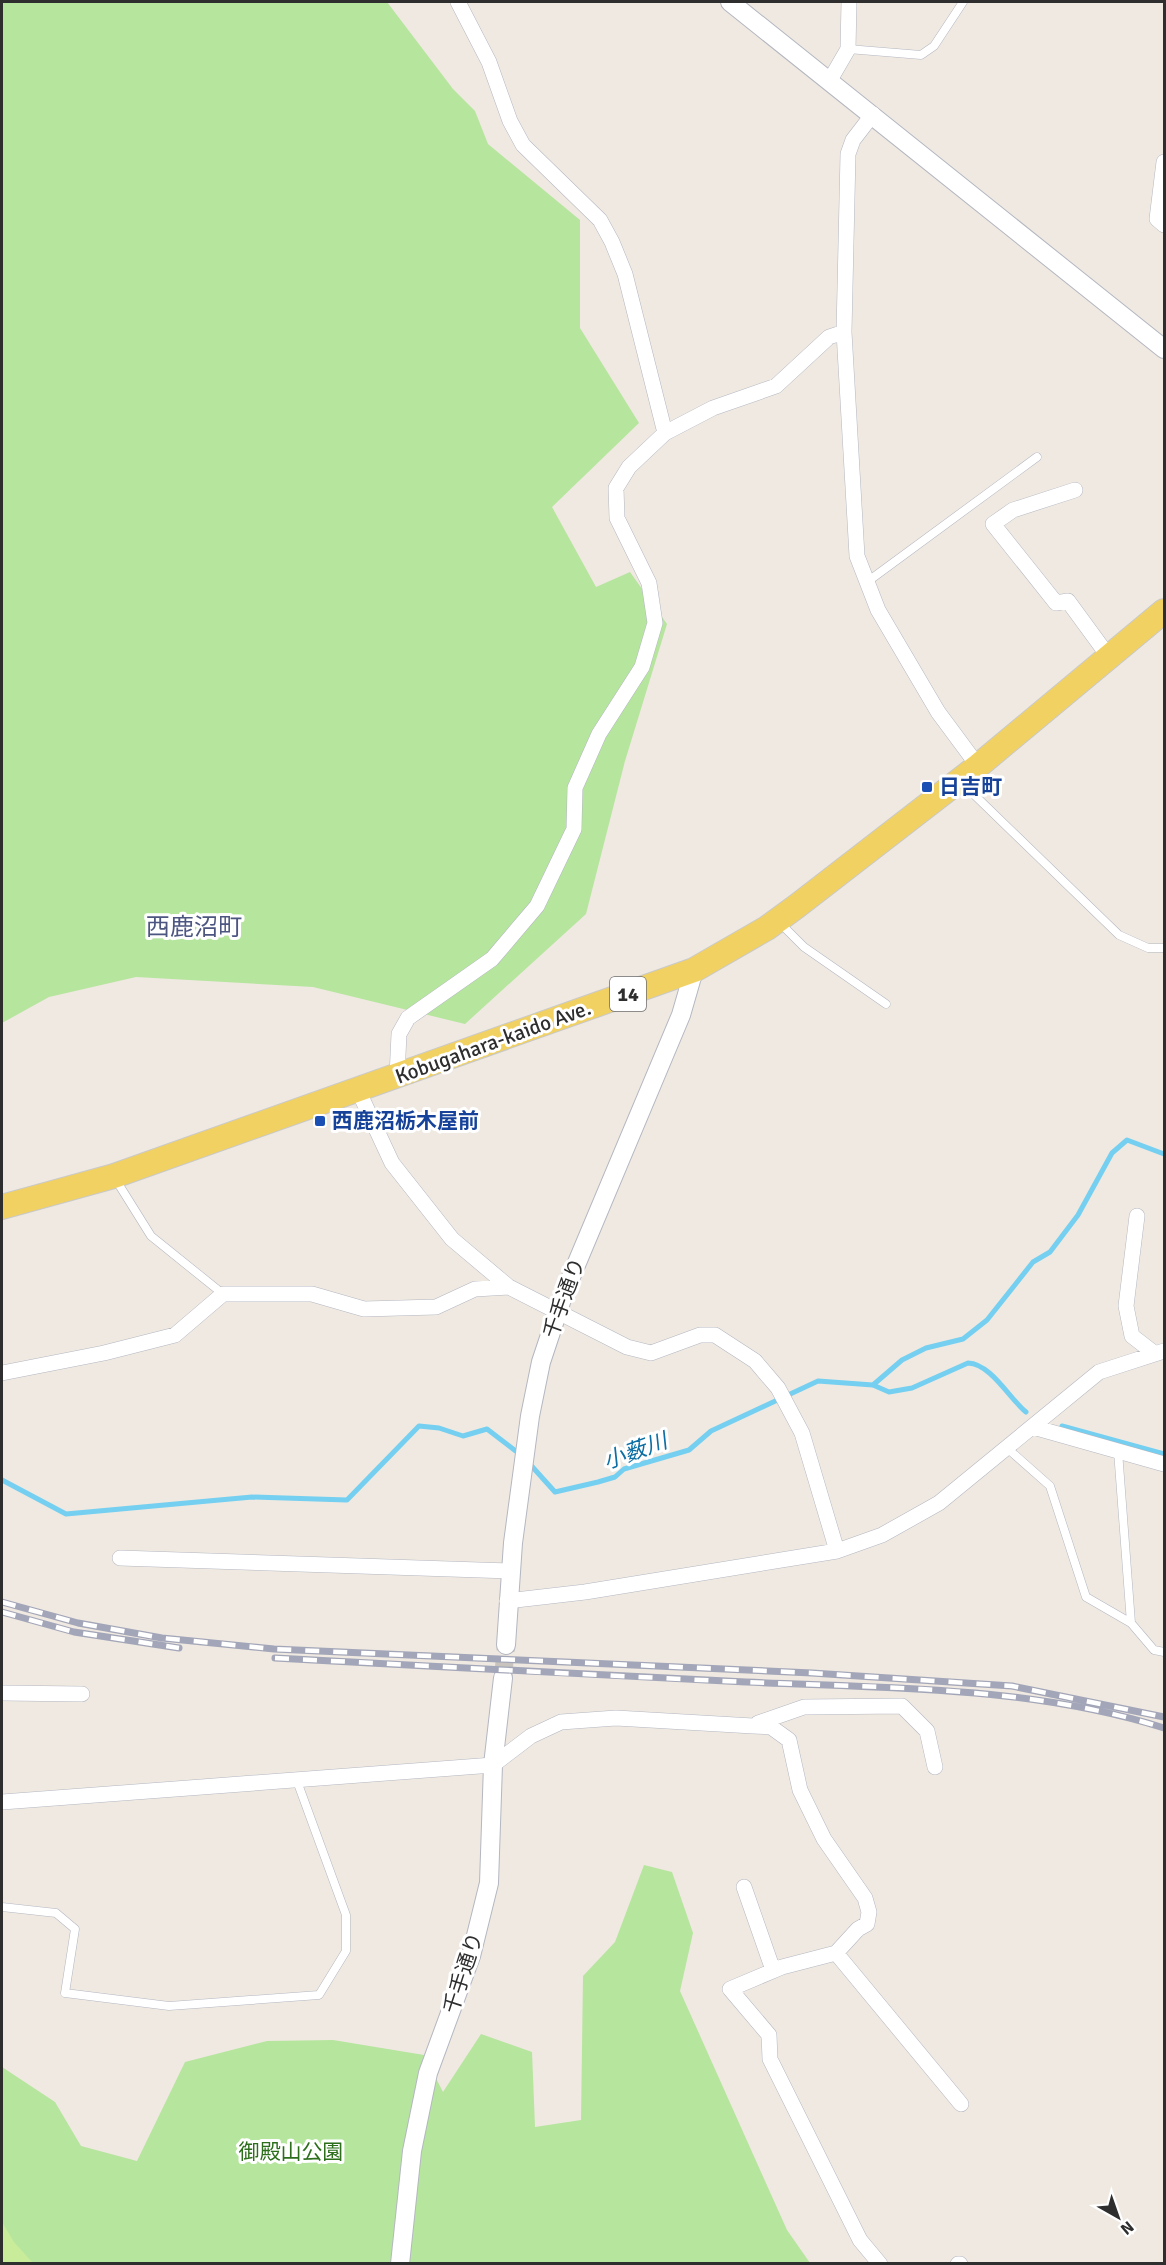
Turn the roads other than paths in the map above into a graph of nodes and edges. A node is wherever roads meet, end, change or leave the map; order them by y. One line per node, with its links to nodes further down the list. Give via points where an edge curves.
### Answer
1 (458, 2): 12 (street, via 489,62 522,145 600,220 612,242 625,274)
2 (730, 2): 6 (street)
3 (849, 2): 5 (street)
4 (963, 2): 5 (lane, via 934,46 921,55)
5 (848, 49): 6 (street)
6 (830, 80): 7 (street)
7 (873, 114): 10 (street, via 853,140 848,154); 11 (street)
8 (1164, 162): 9 (street, via 1157,219)
9 (1164, 225)
10 (844, 332): 12 (street, via 829,338 776,386 713,408); 15 (street, via 857,556)
11 (1164, 349)
12 (665, 433): 23 (street, via 629,467 616,488 617,518 649,583 655,623 642,667 599,734 575,788 574,829 537,906 492,959 408,1017 399,1034)
13 (1037, 457): 15 (lane)
14 (1075, 490): 17 (street, via 1013,510 993,524 1056,603 1068,601)
15 (867, 582): 18 (street, via 878,610)
16 (1164, 611): 17 (main road, Kobugahara-kaido Ave. / 14)
17 (1109, 657): 18 (main road, Kobugahara-kaido Ave. / 14)
18 (969, 773): 19 (main road, Kobugahara-kaido Ave. / 14); 20 (lane, via 1119,935 1148,948)
19 (777, 921): 21 (main road, Kobugahara-kaido Ave. / 14); 22 (lane, via 804,947)
20 (1164, 948)
21 (694, 970): 23 (main road, Kobugahara-kaido Ave. / 14); 30 (street, 千手通り, via 681,1015)
22 (886, 1004)
23 (397, 1076): 24 (main road, Kobugahara-kaido Ave. / 14)
24 (358, 1090): 25 (main road, Kobugahara-kaido Ave. / 14); 28 (street, via 392,1163 452,1239)
25 (114, 1176): 26 (main road, Kobugahara-kaido Ave. / 14); 29 (lane, via 151,1236)
26 (2, 1207)
27 (1137, 1216): 31 (street, via 1126,1306 1131,1336)
28 (509, 1287): 29 (street, via 475,1289 436,1307 424,1308 364,1309 312,1294); 30 (street)
29 (223, 1294): 32 (street, via 175,1335)
30 (558, 1314): 37 (street, via 627,1347 651,1353 700,1335 715,1335 755,1361 778,1388 802,1433); 39 (street, 千手通り, via 541,1362 530,1416)
31 (1159, 1352): 33 (street, via 1099,1372)
32 (2, 1373)
33 (1033, 1427): 34 (street); 35 (street)
34 (1007, 1448): 37 (street, via 939,1503 882,1535); 41 (lane, via 1050,1486 1086,1597)
35 (1118, 1450): 36 (street); 41 (lane)
36 (1164, 1464)
37 (837, 1551): 40 (street)
38 (120, 1558): 39 (street)
39 (511, 1571): 40 (street, 千手通り)
40 (507, 1601): 42 (street, 千手通り)
41 (1131, 1623): 43 (lane, via 1154,1650)
42 (506, 1645)
43 (1164, 1652)
44 (503, 1678): 48 (street, 千手通り)
45 (2, 1693): 46 (street)
46 (82, 1694)
47 (749, 1725): 48 (street, via 616,1718 561,1722 531,1736); 49 (street, via 804,1707 902,1706 927,1731); 54 (street, via 771,1727 789,1740 800,1790 824,1839 865,1898 867,1924)
48 (493, 1765): 50 (street); 57 (street, 千手通り, via 489,1883 471,1956 428,2073 412,2151)
49 (935, 1767)
50 (297, 1781): 51 (street); 53 (lane, via 346,1915 346,1951 319,1995 169,2006 65,1993 75,1929 56,1913)
51 (2, 1802)
52 (744, 1887): 55 (street)
53 (2, 1907)
54 (836, 1953): 55 (street); 56 (street)
55 (773, 1970): 58 (street, via 730,1989 769,2035 770,2059 860,2240)
56 (961, 2104)
57 (400, 2264)
58 (880, 2264)

